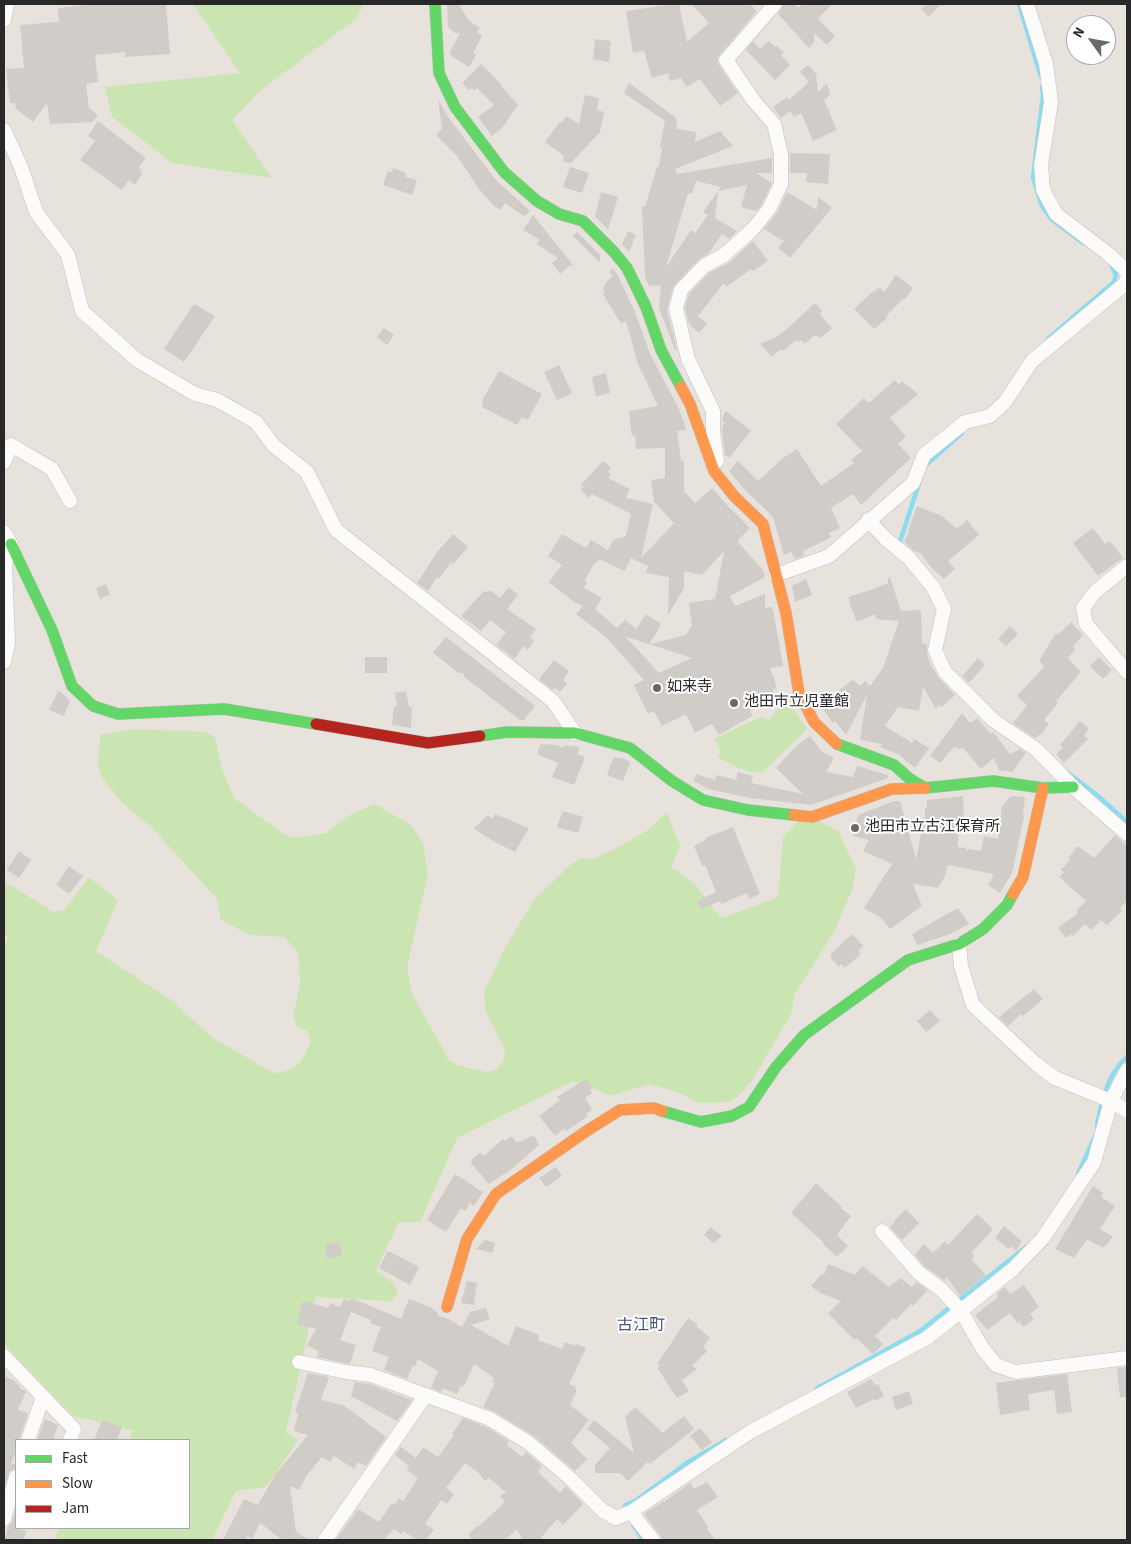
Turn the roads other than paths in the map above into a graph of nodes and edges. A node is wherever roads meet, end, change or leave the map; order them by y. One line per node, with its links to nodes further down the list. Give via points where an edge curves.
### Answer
1 (7, 4): 5 (street)
2 (435, 4): 10 (street, via 439,73 455,107 504,172 537,201 559,214 583,221 627,268 646,307 661,350 690,404)
3 (775, 4): 10 (street, via 726,60 774,124 781,154 781,184 769,209 753,229 724,255 704,266 681,290 676,308 688,359 714,411 717,463)
4 (1027, 4): 7 (street, via 1046,64 1051,102 1040,165 1044,190 1056,214)
5 (4, 20)
6 (4, 130): 18 (street, via 36,212 68,255 82,311 137,360 195,394 217,400 256,422 274,446 307,472 336,530 553,702)
7 (1127, 271)
8 (1127, 278): 12 (street, via 1126,283 1032,361 1006,402 990,416 965,422 924,455 913,483)
9 (4, 462): 11 (street, via 11,445 52,469)
10 (714, 471): 15 (street, via 763,524)
11 (70, 501)
12 (868, 520): 15 (street, via 829,556); 19 (street, via 909,558 934,587 944,609 935,650 946,672 993,720 1037,750)
13 (7, 538): 16 (street, via 8,643); 18 (street, via 52,630 72,686 93,706 118,714 224,709 428,743 507,732)
14 (1127, 566): 17 (street, via 1095,592 1083,608 1086,624)
15 (776, 576): 20 (street, via 786,613 799,693 814,722 835,743 894,765)
16 (4, 662)
17 (1127, 672)
18 (575, 733): 20 (street, via 630,748 702,800 748,810 812,816 892,789)
19 (1073, 787): 21 (street); 22 (street)
20 (924, 788): 21 (street, via 993,781)
21 (1043, 788): 23 (street, via 1023,877 1008,905 983,929)
22 (1127, 834)
23 (959, 944): 25 (street, via 961,966 973,1005 1055,1078); 28 (street, via 908,960 804,1035 776,1067 749,1107 732,1116 701,1122 654,1108 620,1110 496,1194 467,1240)
24 (1127, 1070): 25 (street)
25 (1111, 1101): 26 (street); 29 (street, via 1094,1162 1043,1238 1013,1269)
26 (1127, 1111)
27 (882, 1231): 29 (street, via 919,1273 942,1290)
28 (447, 1307)
29 (961, 1311): 31 (street, via 996,1365 1016,1372); 38 (street, via 927,1338 750,1432)
30 (4, 1356): 34 (street)
31 (1127, 1358)
32 (299, 1362): 33 (street, via 371,1375)
33 (426, 1395): 38 (street, via 490,1419 529,1443 603,1511 616,1518); 40 (street)
34 (42, 1397): 35 (street); 36 (street, via 74,1429)
35 (28, 1439)
36 (70, 1439)
37 (15, 1480): 39 (street)
38 (631, 1512): 41 (street)
39 (4, 1519)
40 (325, 1540)
41 (653, 1540)

